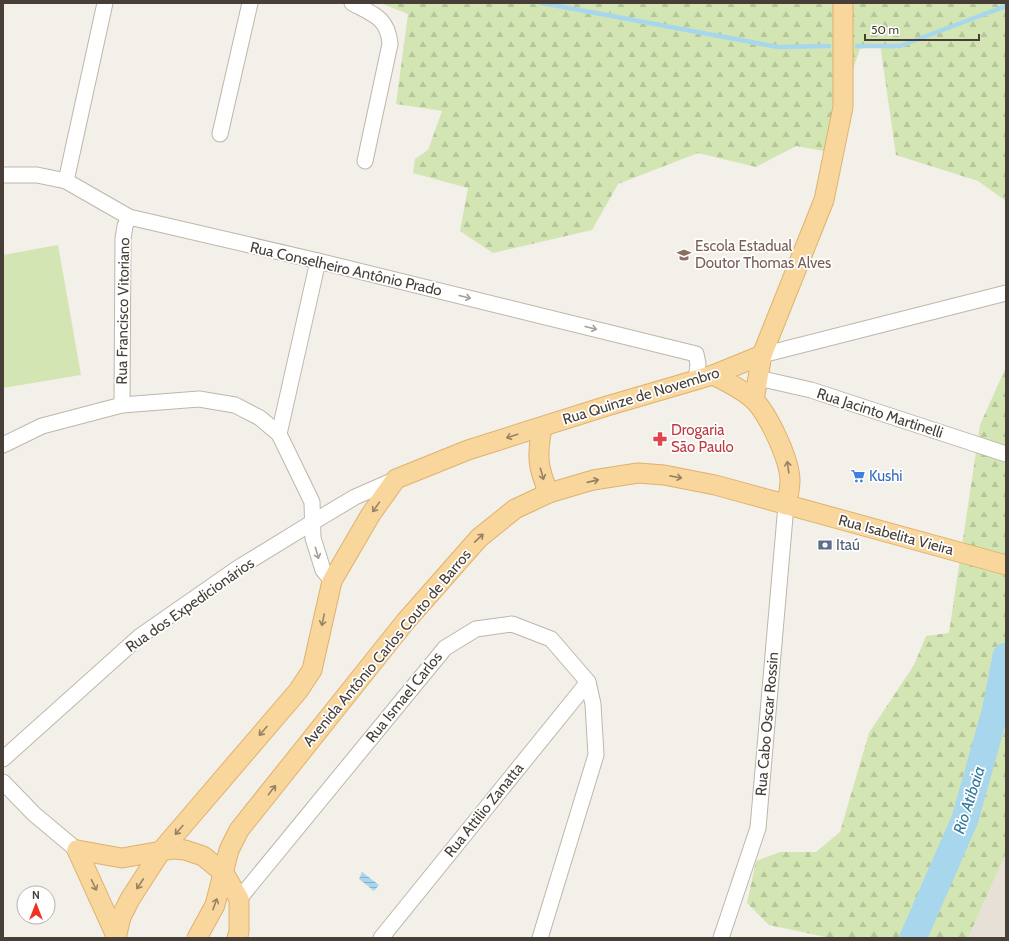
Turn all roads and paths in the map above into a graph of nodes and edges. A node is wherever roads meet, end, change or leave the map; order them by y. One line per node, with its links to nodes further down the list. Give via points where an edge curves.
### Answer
1 (105, 3): 8 (street)
2 (250, 3): 5 (street)
3 (352, 3): 6 (street, via 380,17 389,32 390,44)
4 (843, 3): 12 (main road, via 843,107 824,200)
5 (220, 134)
6 (365, 161)
7 (3, 175): 8 (street, Rua Conselheiro Antônio Prado, via 36,175)
8 (66, 181): 9 (street, Rua Conselheiro Antônio Prado)
9 (129, 217): 10 (street, Rua Conselheiro Antônio Prado); 16 (street, Rua Francisco Vitoriano, via 124,239)
10 (318, 261): 13 (street, Rua Conselheiro Antônio Prado, one-way to 13, via 696,354); 18 (street)
11 (1006, 292): 12 (street, Rua Quinze de Novembro)
12 (762, 355): 13 (main road, Rua Quinze de Novembro); 14 (main road)
13 (705, 377): 15 (main road, via 732,384); 17 (main road, Rua Quinze de Novembro)
14 (758, 378): 15 (main road); 20 (street, Rua Jacinto Martinelli, via 811,390)
15 (754, 400): 23 (main road, one-way to 15, via 790,481 788,461 763,412)
16 (122, 405): 18 (street, via 199,399 235,405 260,418); 19 (street, via 42,426)
17 (542, 427): 21 (main road, Rua Quinze de Novembro, one-way to 21, via 468,450); 22 (main road, one-way to 22, via 537,452 541,475)
18 (279, 434): 24 (street, via 312,502)
19 (3, 444)
20 (1004, 453)
21 (396, 479): 24 (street, Rua dos Expedicionários, via 355,497); 26 (main road, one-way to 26, via 371,514)
22 (549, 493): 23 (main road, Avenida Antônio Carlos Couto de Barros, one-way to 23, via 593,480 638,473 664,475 715,485); 32 (main road, Avenida Antônio Carlos Couto de Barros, one-way to 22, via 229,850 239,830 405,622 478,538 515,509)
23 (786, 505): 25 (main road, Rua Isabelita Vieira); 39 (street, Rua Cabo Oscar Rossin, via 758,828)
24 (313, 522): 26 (street, one-way to 26, via 317,554 323,570); 28 (street, Rua dos Expedicionários, via 238,568 139,637)
25 (1006, 565)
26 (332, 581): 31 (main road, one-way to 31, via 312,670 298,691)
27 (588, 682): 33 (street, Rua Ismael Carlos, via 552,639 512,624 476,629 445,648); 37 (street, Rua Attilio Zanatta); 38 (street, Rua Ismael Carlos, via 593,704 596,754)
28 (3, 758)
29 (3, 782): 30 (street, via 34,814)
30 (77, 850): 31 (main road, via 122,858); 34 (main road, one-way to 34)
31 (161, 851): 32 (main road, via 185,850 203,856); 34 (main road, one-way to 34, via 130,899 121,917)
32 (224, 873): 33 (main road); 35 (main road, Avenida Antônio Carlos Couto de Barros, one-way to 32, via 215,905)
33 (239, 898): 36 (main road)
34 (116, 937)
35 (197, 938)
36 (237, 938)
37 (380, 938)
38 (540, 938)
39 (721, 938)

